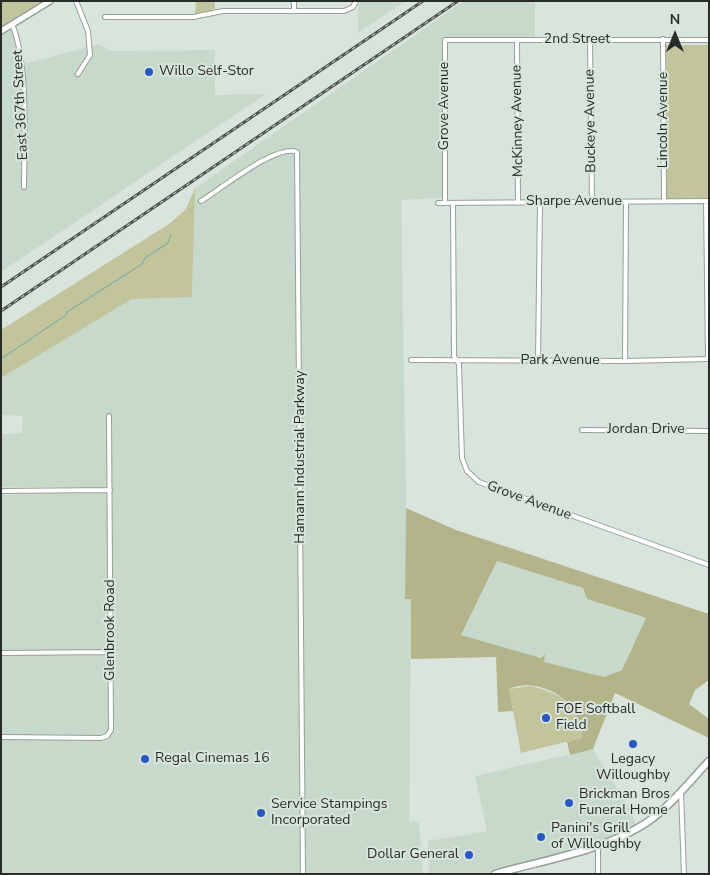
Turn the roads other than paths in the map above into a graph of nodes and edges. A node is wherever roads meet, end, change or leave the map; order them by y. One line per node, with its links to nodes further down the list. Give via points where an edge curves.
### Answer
1 (50, 1): 7 (street)
2 (76, 1): 14 (street, via 88,31 90,55)
3 (294, 1): 5 (street)
4 (356, 1): 5 (street, via 353,7 344,11)
5 (294, 10): 6 (street, via 223,11 193,17)
6 (106, 17)
7 (12, 24): 8 (street); 15 (street, East 367th Street, via 20,55)
8 (1, 31)
9 (663, 39): 12 (street, 2nd Street); 13 (street, 2nd Street); 17 (street, Lincoln Avenue)
10 (445, 40): 11 (street, 2nd Street); 23 (street, Grove Avenue)
11 (517, 40): 12 (street, 2nd Street); 19 (street, McKinney Avenue)
12 (590, 40): 20 (street, Buckeye Avenue)
13 (709, 40)
14 (78, 74)
15 (24, 187)
16 (201, 201): 43 (street, Hamann Industrial Parkway, via 272,154 298,152)
17 (664, 201): 18 (street, Sharpe Avenue); 21 (street, Sharpe Avenue)
18 (708, 201): 26 (street)
19 (518, 202): 24 (street, Sharpe Avenue); 25 (street, Sharpe Avenue)
20 (592, 202): 21 (street, Sharpe Avenue); 25 (street, Sharpe Avenue)
21 (626, 202): 30 (street)
22 (438, 203): 23 (street, Sharpe Avenue)
23 (446, 203): 24 (street, Sharpe Avenue)
24 (453, 203): 28 (street, Grove Avenue)
25 (540, 203): 29 (street)
26 (708, 359): 30 (street, Park Avenue)
27 (411, 360): 28 (street, Park Avenue)
28 (456, 360): 29 (street, Park Avenue); 36 (street, Grove Avenue, via 459,364 462,458 467,471 479,482)
29 (538, 361): 30 (street, Park Avenue)
30 (625, 361)
31 (110, 416): 34 (street, Glenbrook Road)
32 (582, 430): 33 (street, Jordan Drive)
33 (709, 431)
34 (110, 490): 35 (street); 38 (street, Glenbrook Road)
35 (1, 491)
36 (709, 566)
37 (1, 652): 38 (street)
38 (111, 652): 39 (street, Glenbrook Road, via 111,728 107,736 94,739)
39 (1, 737)
40 (709, 761): 41 (main road)
41 (681, 790): 42 (main road, via 648,821); 46 (street)
42 (598, 845): 44 (main road); 45 (street)
43 (303, 874)
44 (495, 874)
45 (598, 874)
46 (684, 874)

